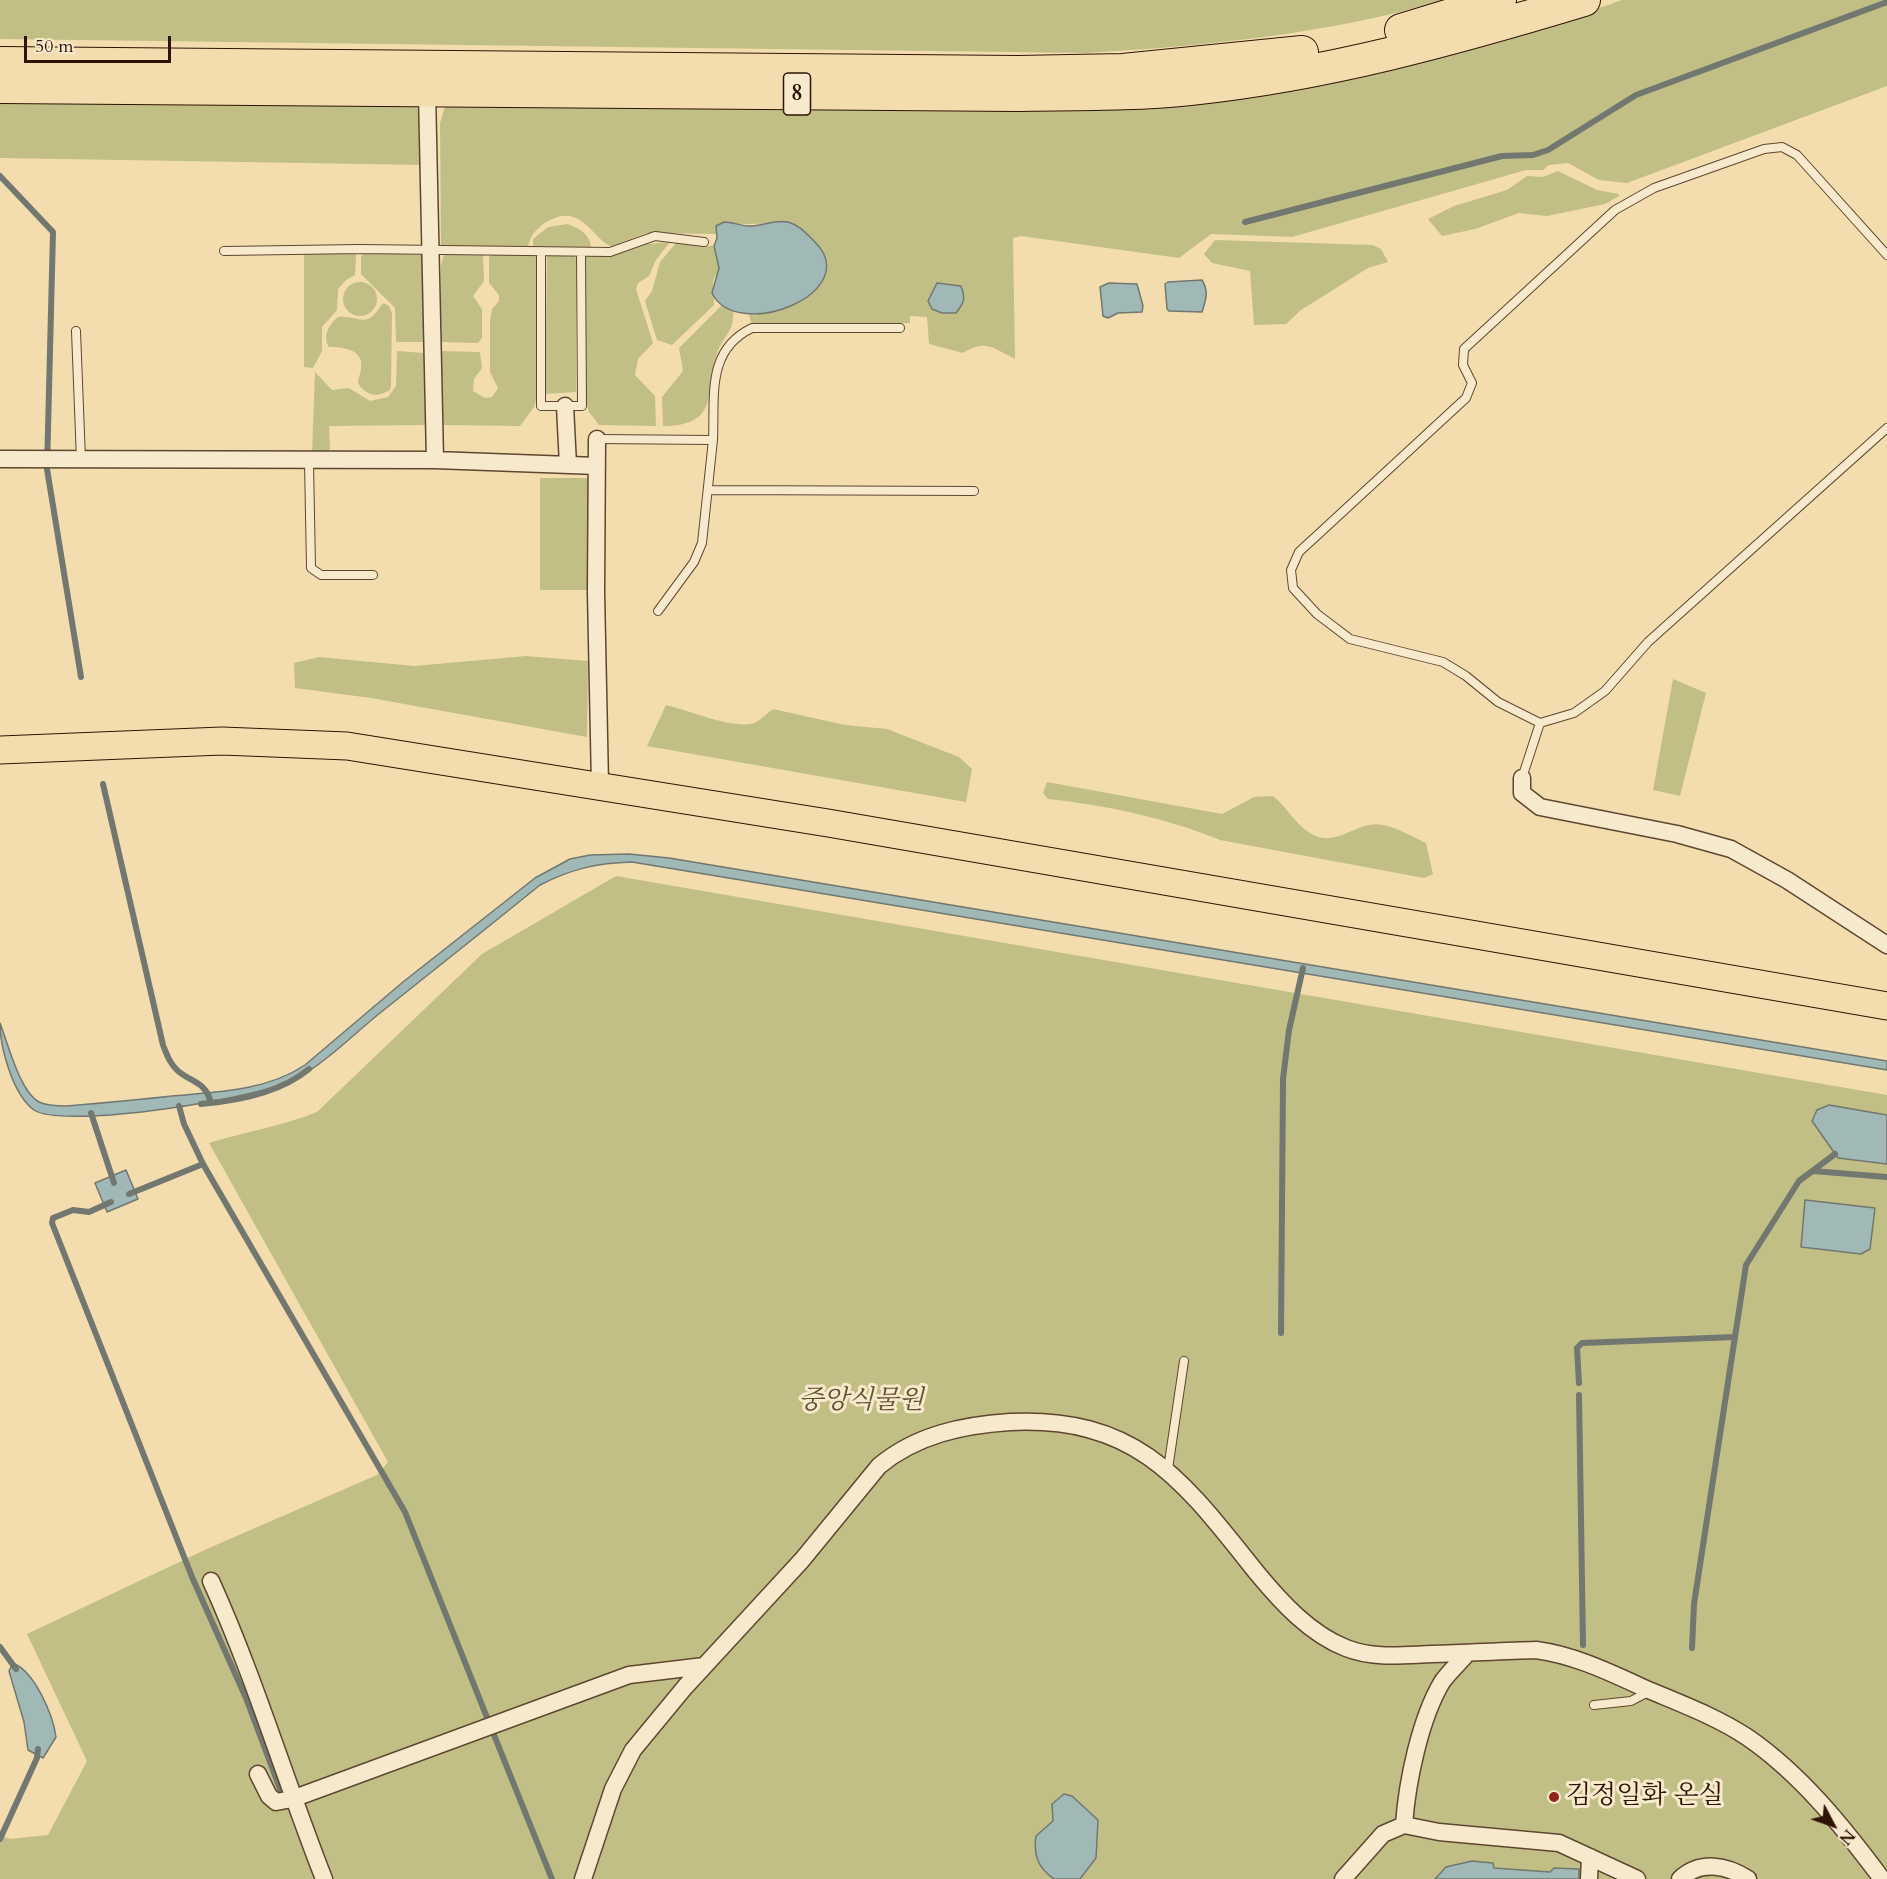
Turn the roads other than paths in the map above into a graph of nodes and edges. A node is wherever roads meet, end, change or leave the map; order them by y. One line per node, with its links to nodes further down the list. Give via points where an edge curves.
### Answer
1 (1500, 0): 3 (highway, 8, via 1403,30 1302,52 1123,70)
2 (1584, 0): 5 (highway, 8, via 1380,56 1313,71 1190,89 1018,95)
3 (0, 63)
4 (0, 87): 5 (highway, 8)
5 (427, 92): 7 (street)
6 (704, 242): 10 (lane, via 655,236 609,252)
7 (432, 250): 8 (lane); 9 (lane); 20 (street)
8 (225, 251)
9 (541, 251): 10 (lane); 14 (lane, via 541,406)
10 (581, 252): 14 (lane, via 582,406)
11 (1887, 255): 28 (lane, via 1797,154 1782,147 1764,149 1654,189 1615,210 1464,349 1463,365 1472,383 1466,398 1299,552 1291,570 1293,588 1317,614 1350,639 1443,662 1498,702)
12 (900, 328): 17 (lane, via 752,328 738,334 724,350 716,370)
13 (76, 331): 19 (lane)
14 (565, 406): 22 (street)
15 (1887, 428): 28 (lane, via 1648,642 1605,691 1574,713)
16 (597, 439): 17 (lane); 23 (street)
17 (713, 440): 24 (lane)
18 (0, 459): 19 (street)
19 (81, 460): 21 (street)
20 (435, 460): 21 (street); 22 (street)
21 (309, 462): 26 (lane, via 311,568 321,575)
22 (568, 465): 23 (street)
23 (597, 466): 31 (street)
24 (709, 489): 25 (lane); 27 (lane, via 702,543)
25 (974, 491)
26 (373, 575)
27 (658, 611)
28 (1540, 723): 30 (lane)
29 (0, 750): 31 (main road, via 222,741 347,746)
30 (1522, 778): 32 (street, via 1522,793 1540,807 1677,834 1731,849)
31 (600, 785): 33 (main road)
32 (1887, 945)
33 (1887, 1006)
34 (1184, 1361): 35 (lane)
35 (1168, 1469): 37 (street, via 1206,1509 1272,1592 1327,1639 1384,1656); 38 (street, via 1114,1438 1051,1424 984,1424 951,1430 916,1443 879,1466 802,1560)
36 (211, 1581): 42 (street, via 259,1699)
37 (1467, 1654): 39 (street, via 1536,1650 1556,1653); 43 (street, via 1442,1682 1424,1728)
38 (704, 1666): 42 (street, via 629,1676); 46 (street, via 647,1730 622,1768)
39 (1650, 1690): 40 (lane, via 1631,1701); 52 (street, via 1723,1724 1770,1754 1844,1831)
40 (1594, 1705)
41 (258, 1773): 42 (street, via 276,1802)
42 (292, 1799): 45 (street)
43 (1404, 1825): 44 (street, via 1558,1843); 47 (street, via 1383,1834)
44 (1590, 1857): 48 (street); 49 (street)
45 (324, 1879)
46 (583, 1879)
47 (1343, 1879)
48 (1589, 1879)
49 (1637, 1879)
50 (1680, 1879): 51 (street, via 1696,1869 1713,1866)
51 (1748, 1879)
52 (1882, 1879)

